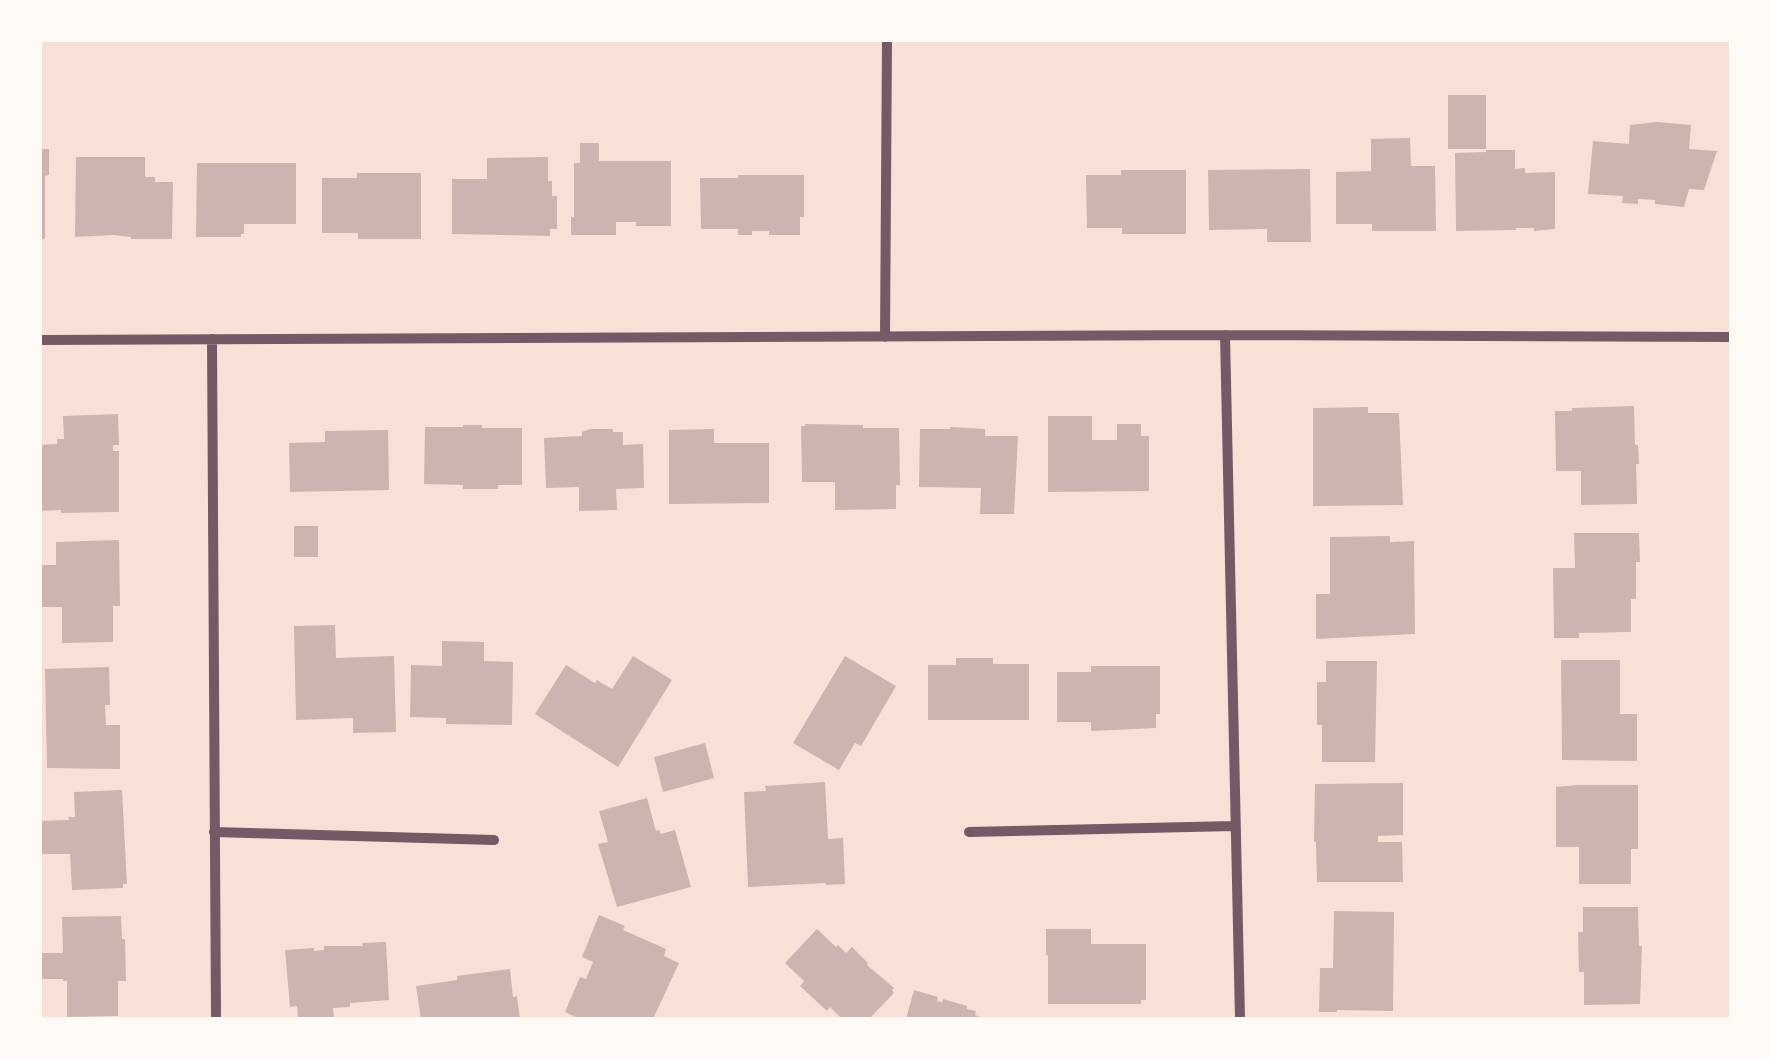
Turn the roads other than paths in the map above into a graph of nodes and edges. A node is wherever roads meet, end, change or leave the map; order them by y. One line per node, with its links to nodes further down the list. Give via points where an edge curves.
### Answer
1 (887, 40): 3 (street)
2 (1225, 335): 3 (street); 4 (street); 7 (street)
3 (885, 337): 6 (street)
4 (1731, 337)
5 (40, 340): 6 (street)
6 (212, 340): 8 (street)
7 (1234, 826): 9 (street); 12 (street)
8 (214, 832): 10 (street); 11 (street)
9 (969, 832)
10 (494, 840)
11 (216, 1019)
12 (1240, 1019)

